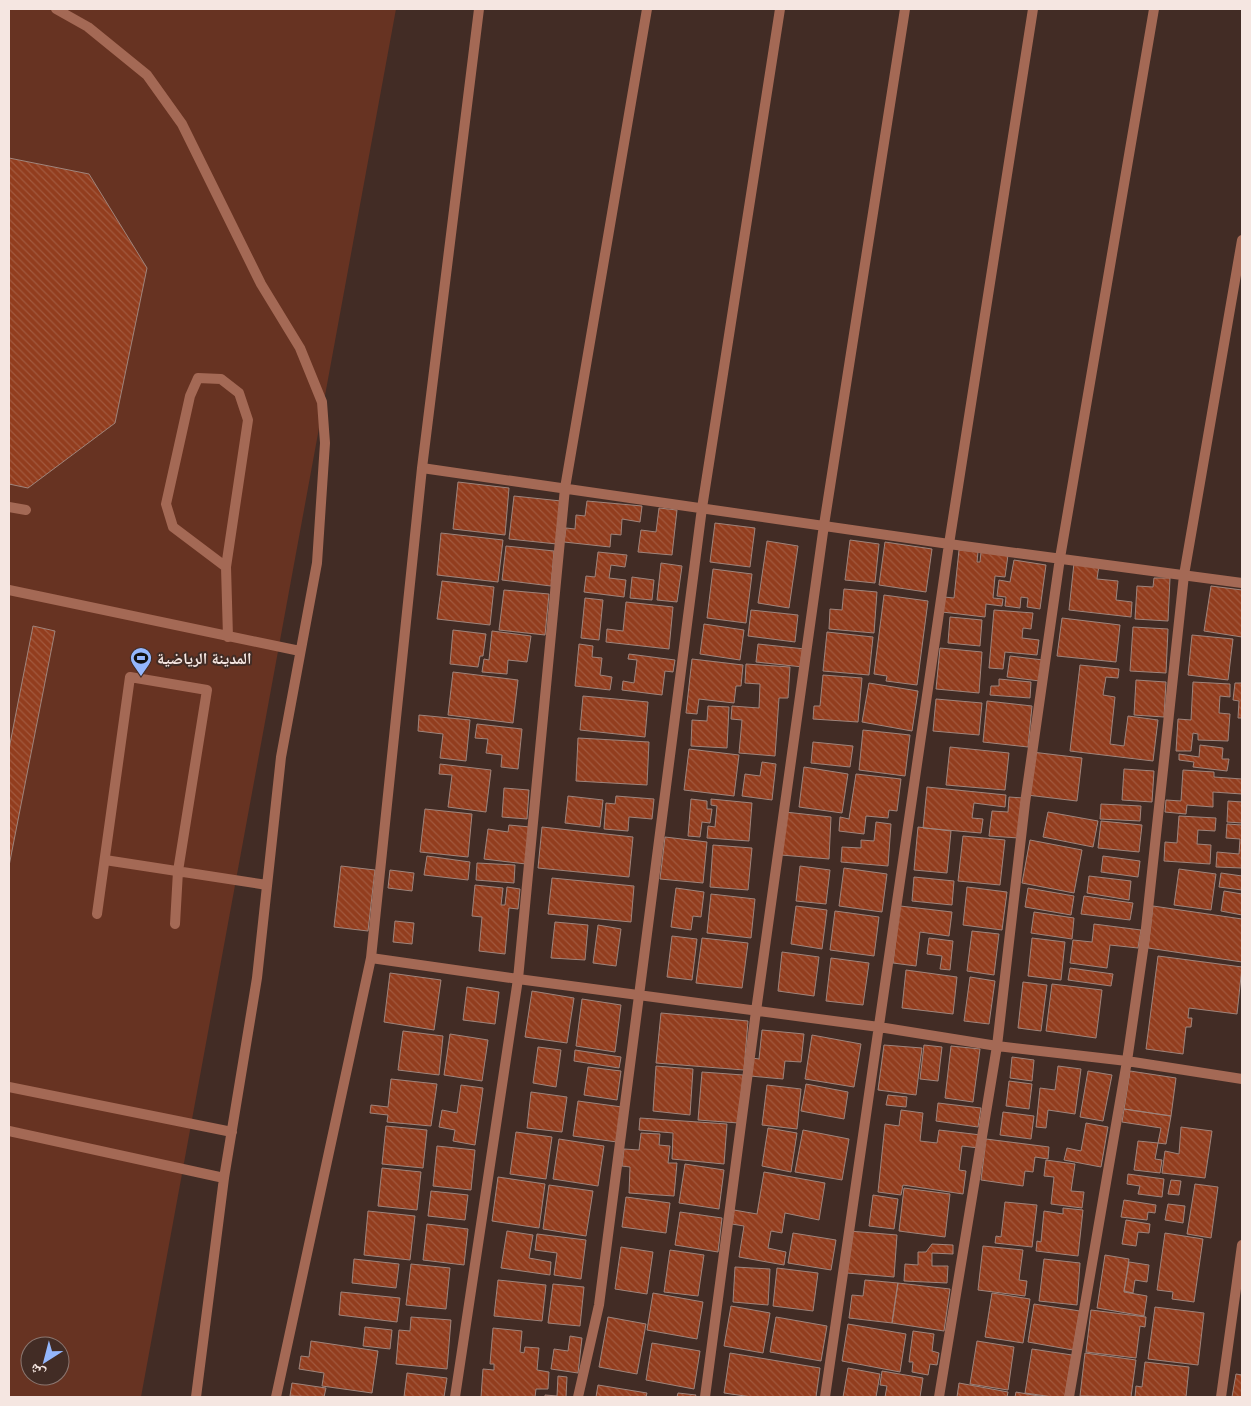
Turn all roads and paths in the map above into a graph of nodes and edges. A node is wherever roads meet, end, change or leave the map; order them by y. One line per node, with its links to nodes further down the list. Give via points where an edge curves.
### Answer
1 (56, 9): 22 (street, via 88,27 147,74 182,124 261,284 300,348 322,402 325,443 317,563)
2 (479, 9): 9 (street)
3 (647, 9): 10 (street)
4 (780, 9): 12 (street)
5 (906, 9): 14 (street)
6 (1033, 9): 15 (street)
7 (1154, 9): 16 (street)
8 (1242, 240): 18 (street)
9 (422, 468): 10 (street); 28 (street)
10 (565, 488): 12 (street); 29 (street)
11 (9, 507): 13 (street)
12 (702, 508): 14 (street); 30 (street)
13 (26, 510)
14 (824, 525): 15 (street); 31 (street)
15 (949, 544): 16 (street); 32 (street)
16 (1060, 558): 18 (street); 33 (street, via 1025,803)
17 (226, 567): 17 (street, via 248,420 239,393 220,379 198,378 190,396 166,504 173,526); 21 (street)
18 (1184, 575): 19 (street); 34 (street, via 1145,937)
19 (1242, 583)
20 (9, 590): 21 (street)
21 (228, 637): 22 (street)
22 (300, 651): 25 (street, via 281,757)
23 (105, 860): 24 (street); 24 (street, via 130,678 207,690); 26 (street)
24 (178, 871): 25 (street); 27 (street)
25 (267, 885): 38 (street, via 257,978)
26 (97, 914)
27 (175, 924)
28 (371, 958): 29 (street); 43 (street)
29 (518, 979): 30 (street); 44 (street)
30 (638, 996): 31 (street); 45 (street, via 599,1305)
31 (756, 1010): 32 (street); 46 (street)
32 (879, 1028): 33 (street); 47 (street)
33 (997, 1046): 34 (street); 48 (street)
34 (1127, 1061): 35 (street); 49 (street)
35 (1242, 1079)
36 (9, 1088): 38 (street)
37 (9, 1131): 39 (street)
38 (232, 1132): 39 (street)
39 (224, 1178): 42 (street)
40 (1242, 1245): 41 (street)
41 (1238, 1312): 50 (street)
42 (196, 1397)
43 (276, 1397)
44 (456, 1397)
45 (578, 1397)
46 (705, 1397)
47 (825, 1397)
48 (939, 1397)
49 (1069, 1397)
50 (1220, 1397)

